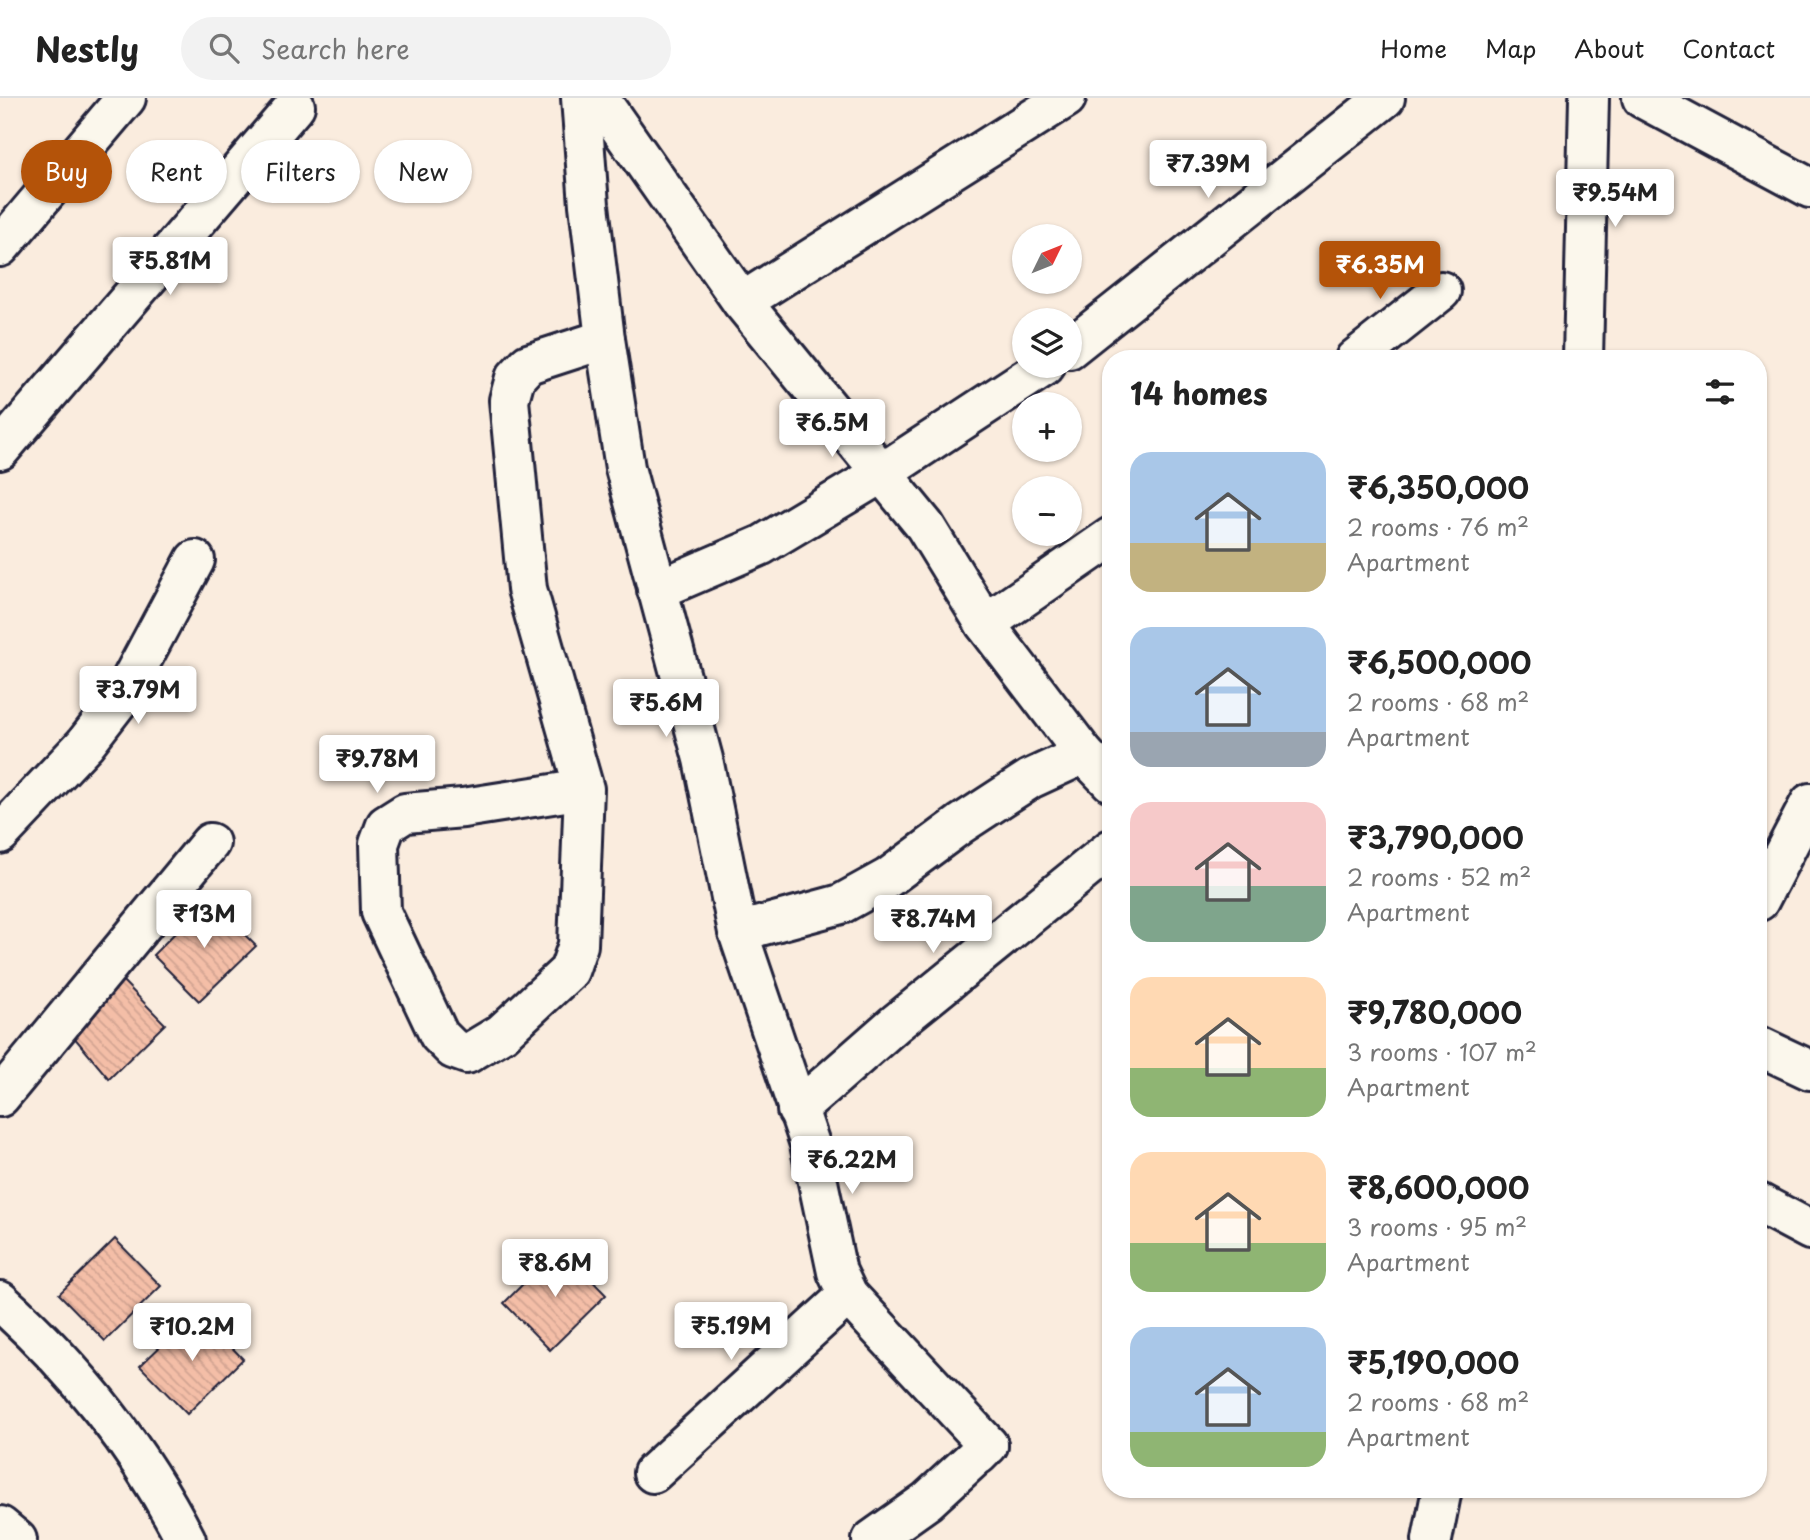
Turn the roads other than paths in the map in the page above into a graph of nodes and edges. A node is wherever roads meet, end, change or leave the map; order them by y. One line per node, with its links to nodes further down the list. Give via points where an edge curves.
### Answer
1 (126, 98): 10 (street)
2 (581, 98): 13 (street)
3 (598, 98): 12 (street)
4 (1066, 98): 12 (street)
5 (1385, 98): 14 (street)
6 (1589, 98): 16 (street)
7 (1642, 98): 9 (street)
8 (295, 106): 18 (street)
9 (1810, 187)
10 (0, 247)
11 (1441, 291): 15 (street)
12 (742, 302): 19 (street)
13 (605, 339): 22 (street, via 625,468); 26 (street, via 528,364 514,378 509,400 527,589)
14 (1082, 339)
15 (1367, 350)
16 (1583, 350)
17 (1027, 378): 19 (street)
18 (0, 450)
19 (882, 473): 22 (street, via 762,545); 23 (street, via 925,526)
20 (1102, 543): 23 (street)
21 (195, 560): 28 (street, via 123,695 85,744)
22 (657, 590): 33 (street, via 703,759)
23 (985, 624): 24 (street)
24 (1084, 754): 25 (street); 33 (street, via 1030,779 888,878 841,904)
25 (1102, 773)
26 (584, 789): 26 (street, via 405,814 386,825 379,844 381,912 439,1035 453,1049 467,1054 502,1033 569,971 578,945)
27 (1810, 803): 30 (street)
28 (0, 834)
29 (211, 843): 36 (street)
30 (1800, 848): 32 (street)
31 (1102, 856): 37 (street)
32 (1767, 891)
33 (738, 932): 37 (street)
34 (1767, 1050): 35 (street)
35 (1810, 1070)
36 (0, 1097)
37 (797, 1110): 40 (street, via 810,1144 837,1272)
38 (1767, 1207): 39 (street)
39 (1810, 1230)
40 (848, 1295): 42 (street); 47 (street, via 983,1450 927,1501)
41 (0, 1301): 46 (street, via 42,1338 106,1411 162,1492)
42 (653, 1473)
43 (1441, 1498): 48 (street)
44 (0, 1526): 45 (street)
45 (17, 1540)
46 (186, 1540)
47 (872, 1540)
48 (1432, 1540)

